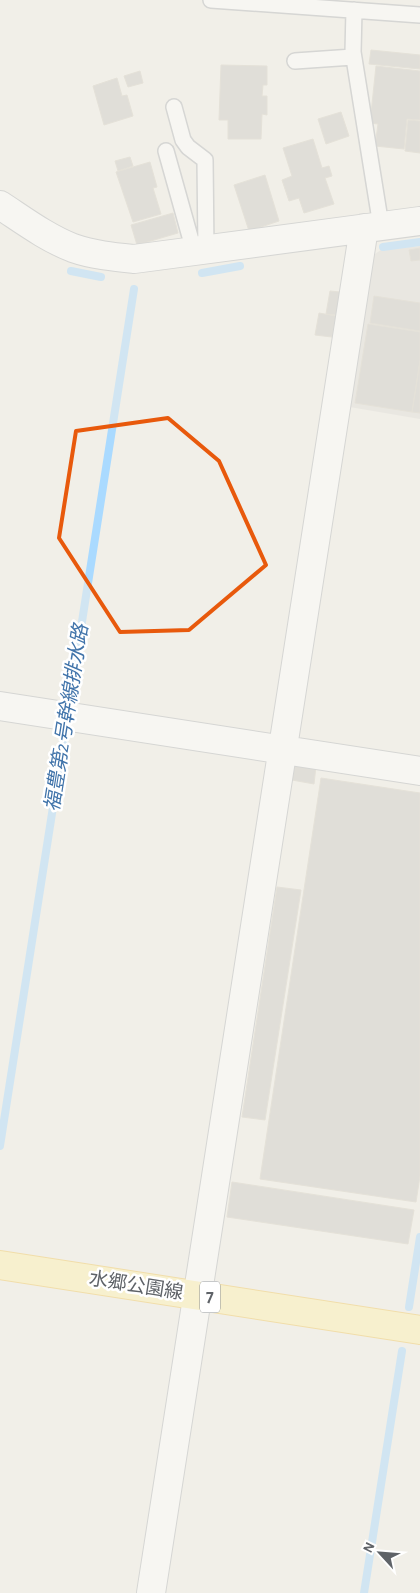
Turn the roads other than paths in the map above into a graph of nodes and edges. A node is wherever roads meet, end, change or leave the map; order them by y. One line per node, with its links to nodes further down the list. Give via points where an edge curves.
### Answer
1 (211, 0): 2 (lane)
2 (354, 10): 3 (lane); 4 (lane)
3 (420, 15)
4 (353, 57): 5 (lane); 10 (lane)
5 (295, 61)
6 (174, 107): 11 (lane, via 183,140 205,160)
7 (166, 151): 11 (lane)
8 (0, 205): 11 (street, via 73,248 100,256 134,260)
9 (420, 221): 10 (street)
10 (373, 227): 11 (street); 13 (street)
11 (200, 251)
12 (0, 706): 13 (street)
13 (283, 750): 14 (street); 16 (street)
14 (420, 772)
15 (0, 1265): 16 (main road, 水郷公園線 / 7)
16 (198, 1296): 17 (main road, 水郷公園線 / 7); 18 (street)
17 (420, 1330)
18 (151, 1593)

